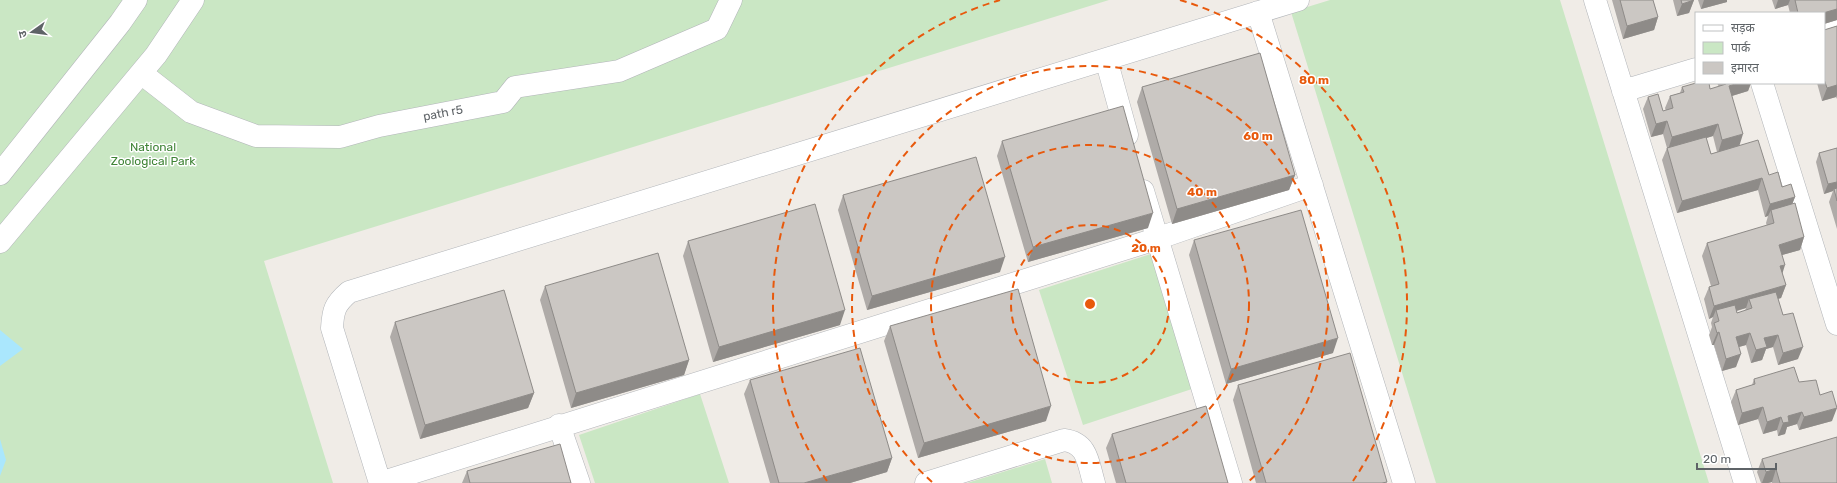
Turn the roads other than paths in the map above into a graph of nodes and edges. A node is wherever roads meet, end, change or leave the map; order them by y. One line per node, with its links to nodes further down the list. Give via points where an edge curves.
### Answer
1 (136, 0): 14 (street, via 120,24)
2 (193, 0): 11 (street)
3 (730, 0): 11 (street, path r5, via 717,28 619,71 515,87 502,102 379,126 340,137 256,136 192,112)
4 (1298, 0): 6 (street)
5 (1595, 0): 13 (street)
6 (1258, 12): 9 (street); 15 (street)
7 (1837, 24): 8 (street)
8 (1825, 29)
9 (1106, 59): 16 (street); 20 (street, via 349,292 339,301 332,313 332,328)
10 (1695, 69): 13 (street)
11 (141, 73): 17 (street)
12 (1762, 84): 18 (street)
13 (1623, 91): 26 (street)
14 (0, 174)
15 (1312, 185): 16 (street); 25 (street)
16 (1156, 239): 19 (street); 24 (street)
17 (0, 242)
18 (1837, 324)
19 (559, 425): 20 (street); 21 (street)
20 (380, 483)
21 (579, 483)
22 (926, 483): 23 (street, via 1064,440 1074,441 1084,451)
23 (1094, 483)
24 (1231, 483)
25 (1404, 483)
26 (1745, 483)

